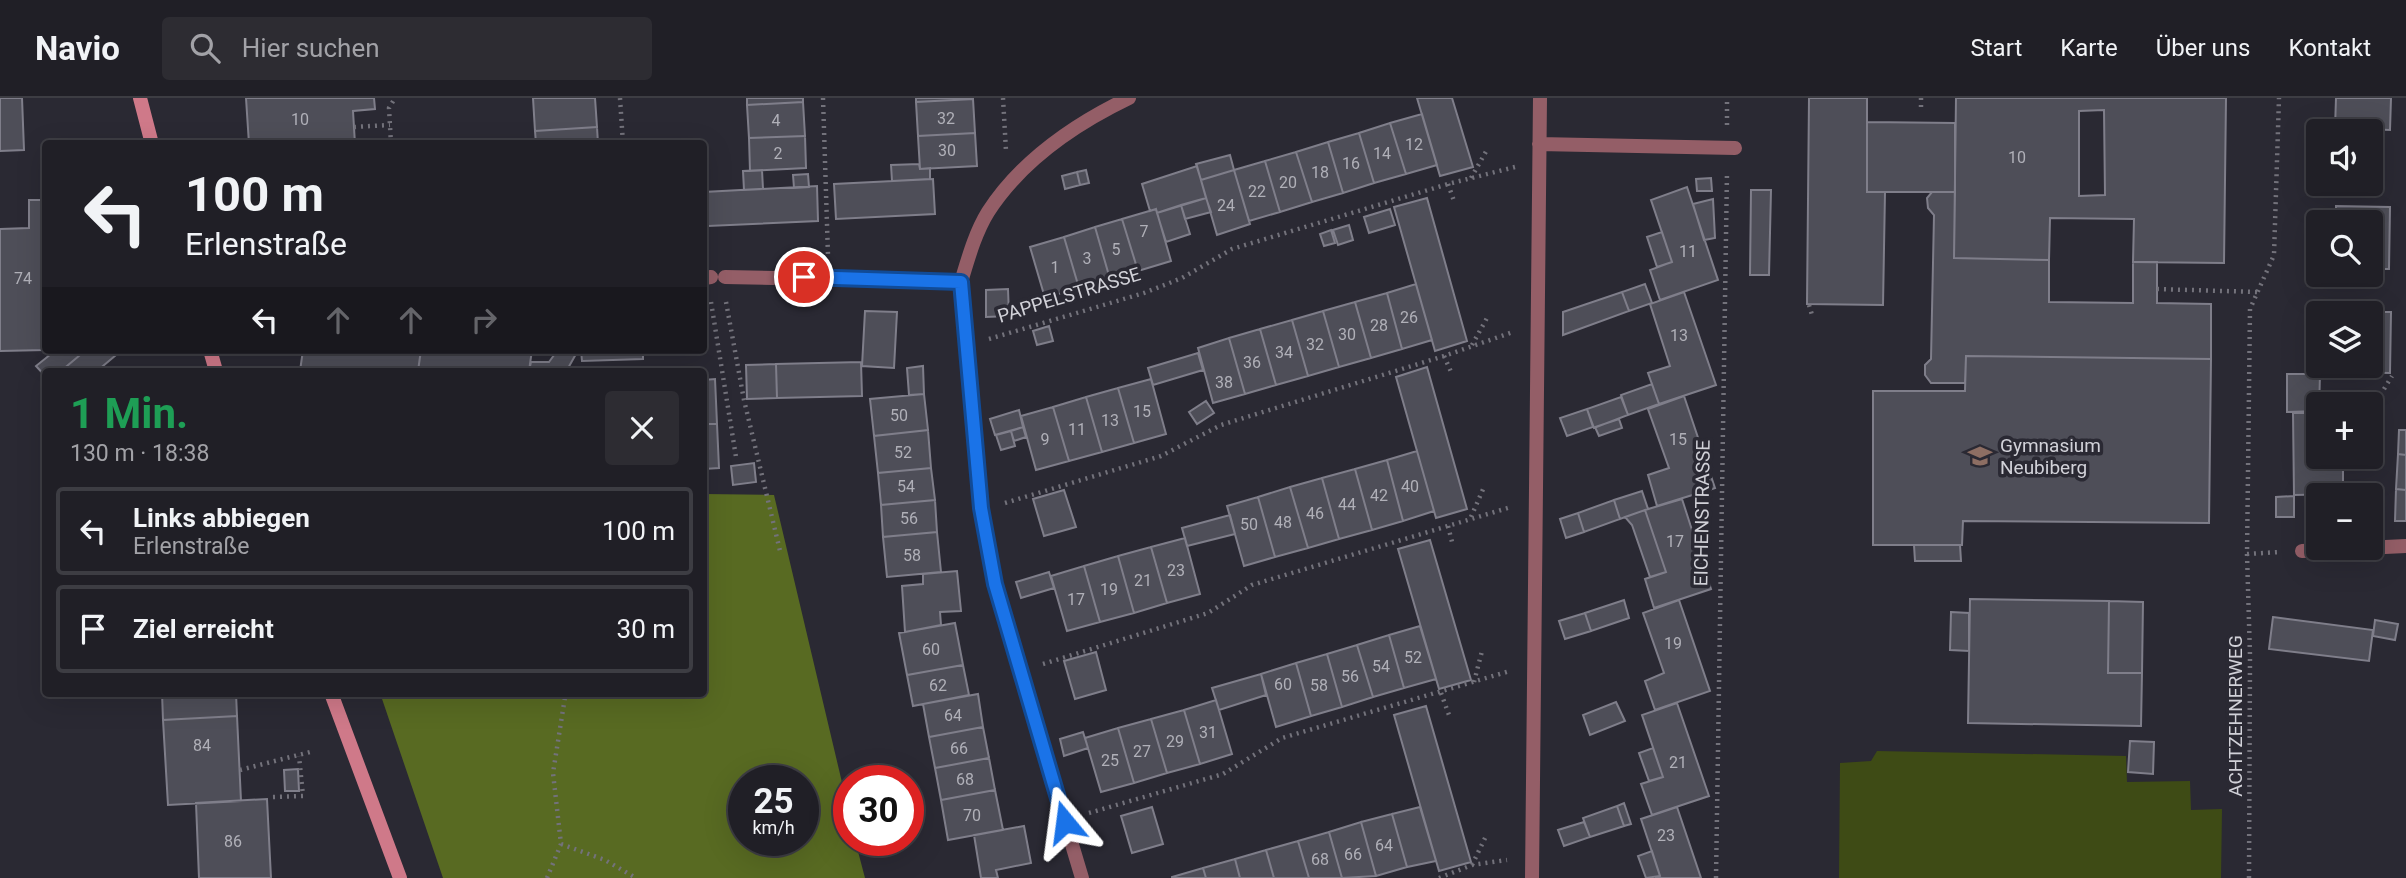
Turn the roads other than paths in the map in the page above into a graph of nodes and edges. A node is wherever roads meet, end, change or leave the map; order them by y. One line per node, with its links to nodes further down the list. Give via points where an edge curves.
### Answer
1 (140, 98): 4 (main road)
2 (1129, 98): 8 (street, via 1092,116 1018,175 988,212)
3 (1540, 98): 5 (street)
4 (151, 140)
5 (1539, 144): 6 (street); 14 (street)
6 (1731, 148)
7 (717, 277): 8 (street)
8 (961, 282): 13 (street, via 981,508 995,584)
9 (2406, 546): 10 (street)
10 (2302, 551)
11 (332, 697): 12 (main road)
12 (400, 878)
13 (1083, 878)
14 (1532, 878)

